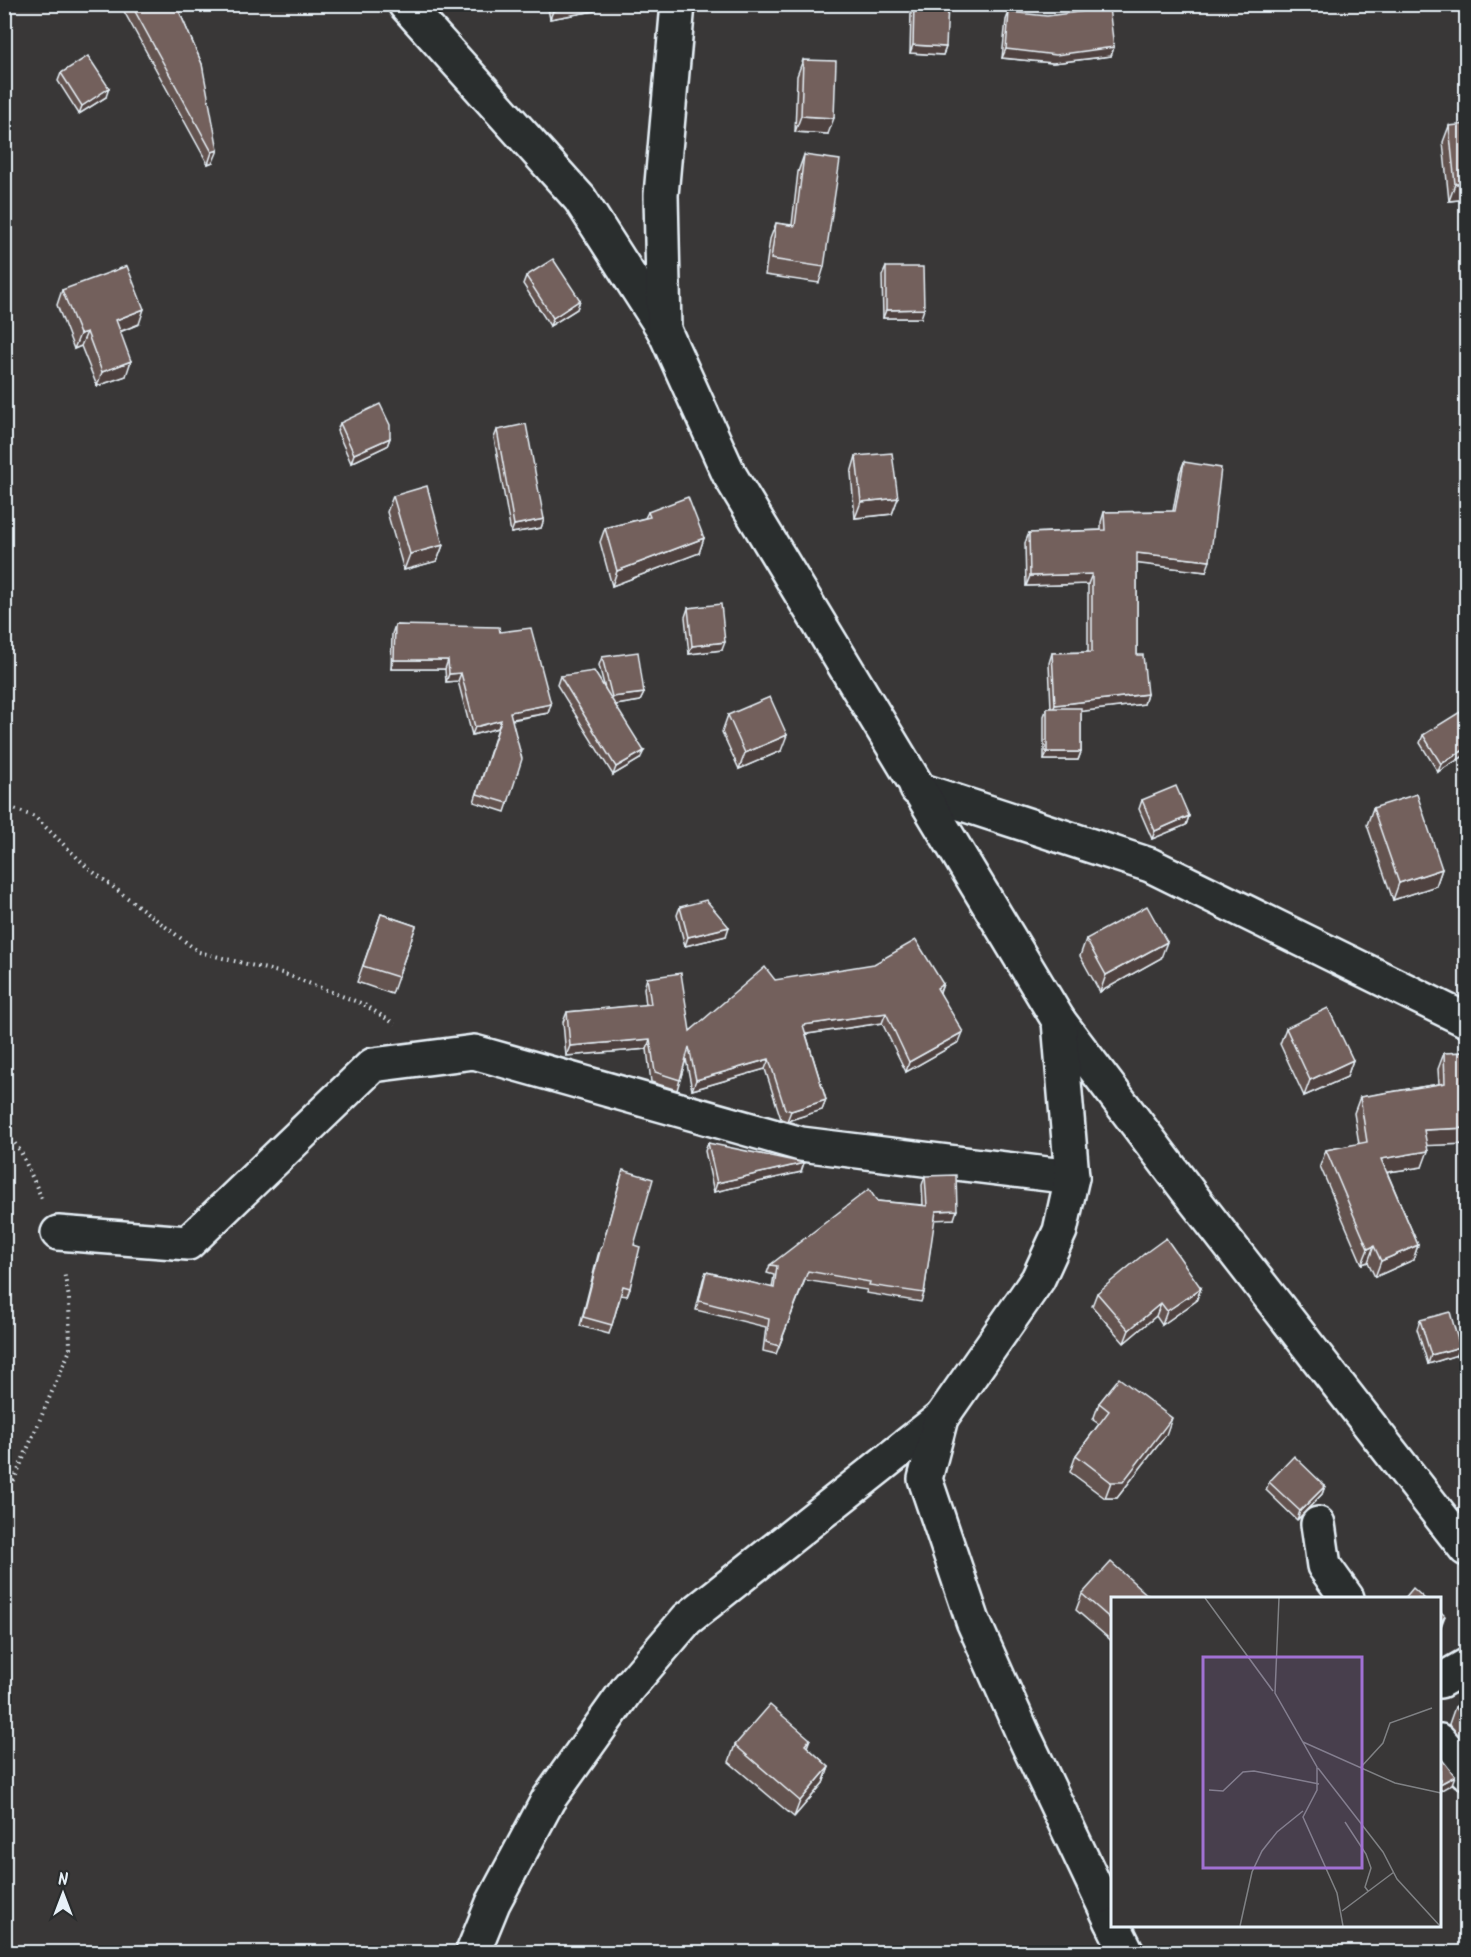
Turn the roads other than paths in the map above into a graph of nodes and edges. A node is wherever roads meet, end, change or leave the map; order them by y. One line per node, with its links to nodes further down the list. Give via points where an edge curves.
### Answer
1 (405, 4): 3 (street, via 580,199)
2 (678, 4): 3 (street, via 661,195)
3 (664, 330): 4 (street, via 729,474)
4 (917, 789): 5 (street, via 1149,865); 6 (street)
5 (1465, 1018)
6 (1059, 1021): 7 (street); 11 (street)
7 (1072, 1177): 8 (street, via 801,1144 474,1052 374,1065 188,1243); 9 (street, via 1060,1231 1038,1279)
8 (58, 1233)
9 (941, 1418): 17 (street, via 925,1479 974,1621); 19 (street, via 687,1619 628,1688 548,1800 493,1903)
10 (1318, 1524): 12 (street, via 1324,1566)
11 (1467, 1549)
12 (1346, 1597)
13 (1467, 1666): 14 (street)
14 (1441, 1680)
15 (1441, 1742): 16 (street)
16 (1467, 1772)
17 (1111, 1920)
18 (1114, 1927): 20 (street)
19 (473, 1953)
20 (1127, 1953)

